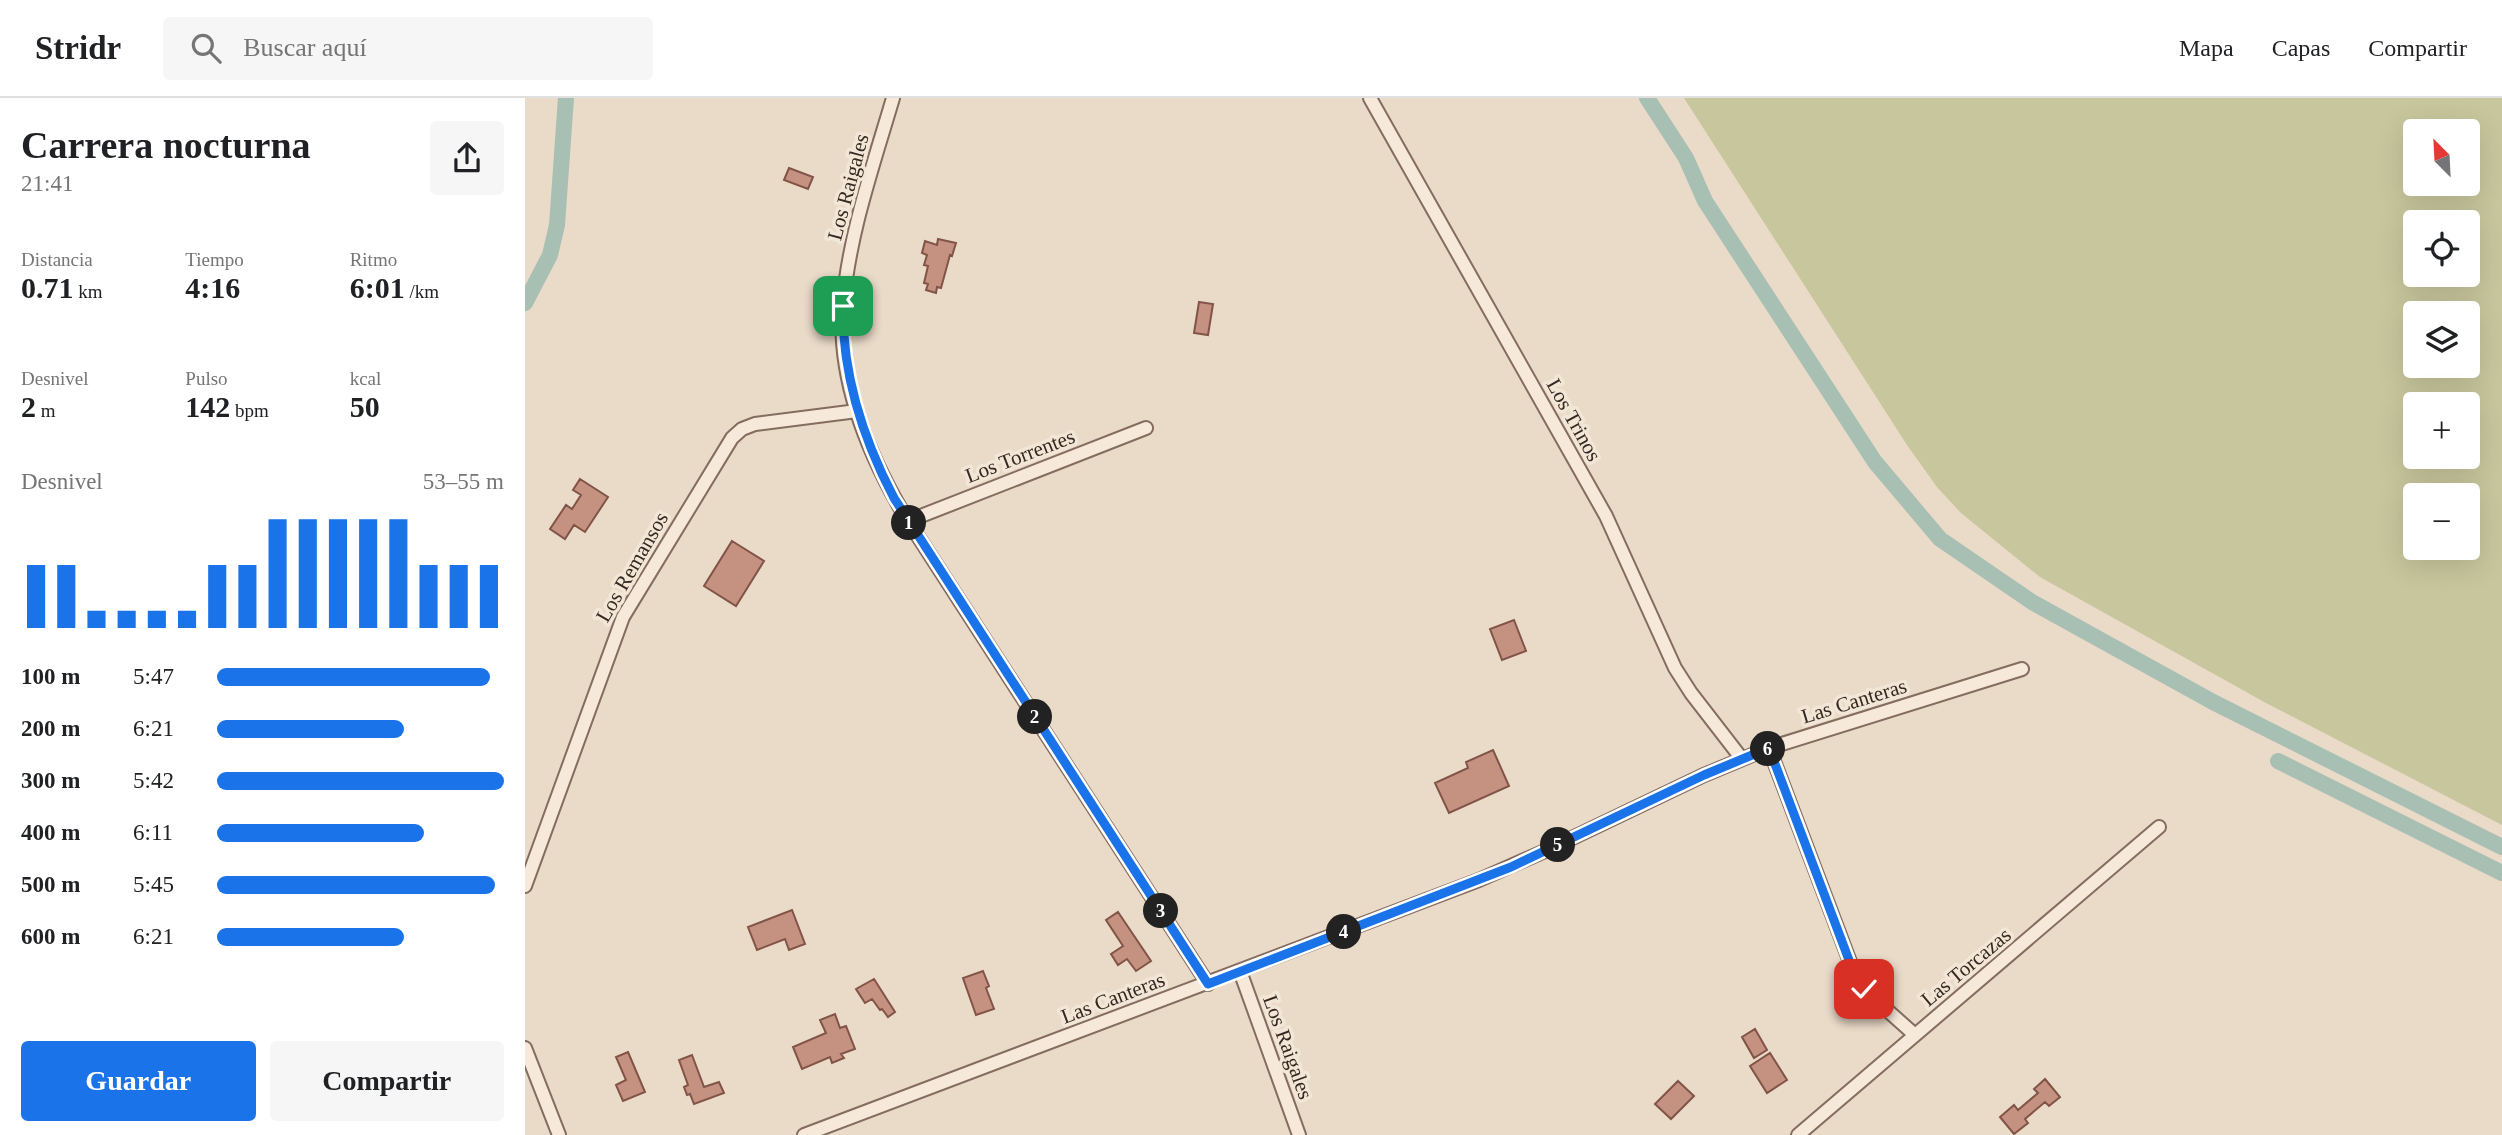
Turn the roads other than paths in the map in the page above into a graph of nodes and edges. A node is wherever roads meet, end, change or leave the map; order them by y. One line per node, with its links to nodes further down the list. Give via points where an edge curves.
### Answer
1 (893, 98): 3 (street, Los Raigales, via 857,221 843,306 844,349)
2 (1370, 98): 8 (street, Los Trinos, via 1606,516 1675,668)
3 (857, 411): 5 (street, Los Raigales, via 881,473); 10 (street, Los Remansos, via 755,424 732,438 622,617)
4 (1146, 428): 5 (street, Los Torrentes)
5 (908, 521): 12 (street, Los Raigales)
6 (2022, 669): 7 (street, Las Canteras)
7 (1769, 748): 8 (street, Las Canteras); 13 (street, via 1855,975 1869,994)
8 (1742, 760): 11 (street, Las Canteras, via 1511,867)
9 (2159, 827): 13 (street, Las Torcazas)
10 (525, 886)
11 (1240, 971): 12 (street, Las Canteras); 17 (street, Los Raigales)
12 (1208, 984): 16 (street, Las Canteras)
13 (1915, 1035): 18 (street, Las Torcazas)
14 (525, 1048): 15 (street)
15 (559, 1135)
16 (804, 1135)
17 (1299, 1135)
18 (1798, 1135)

